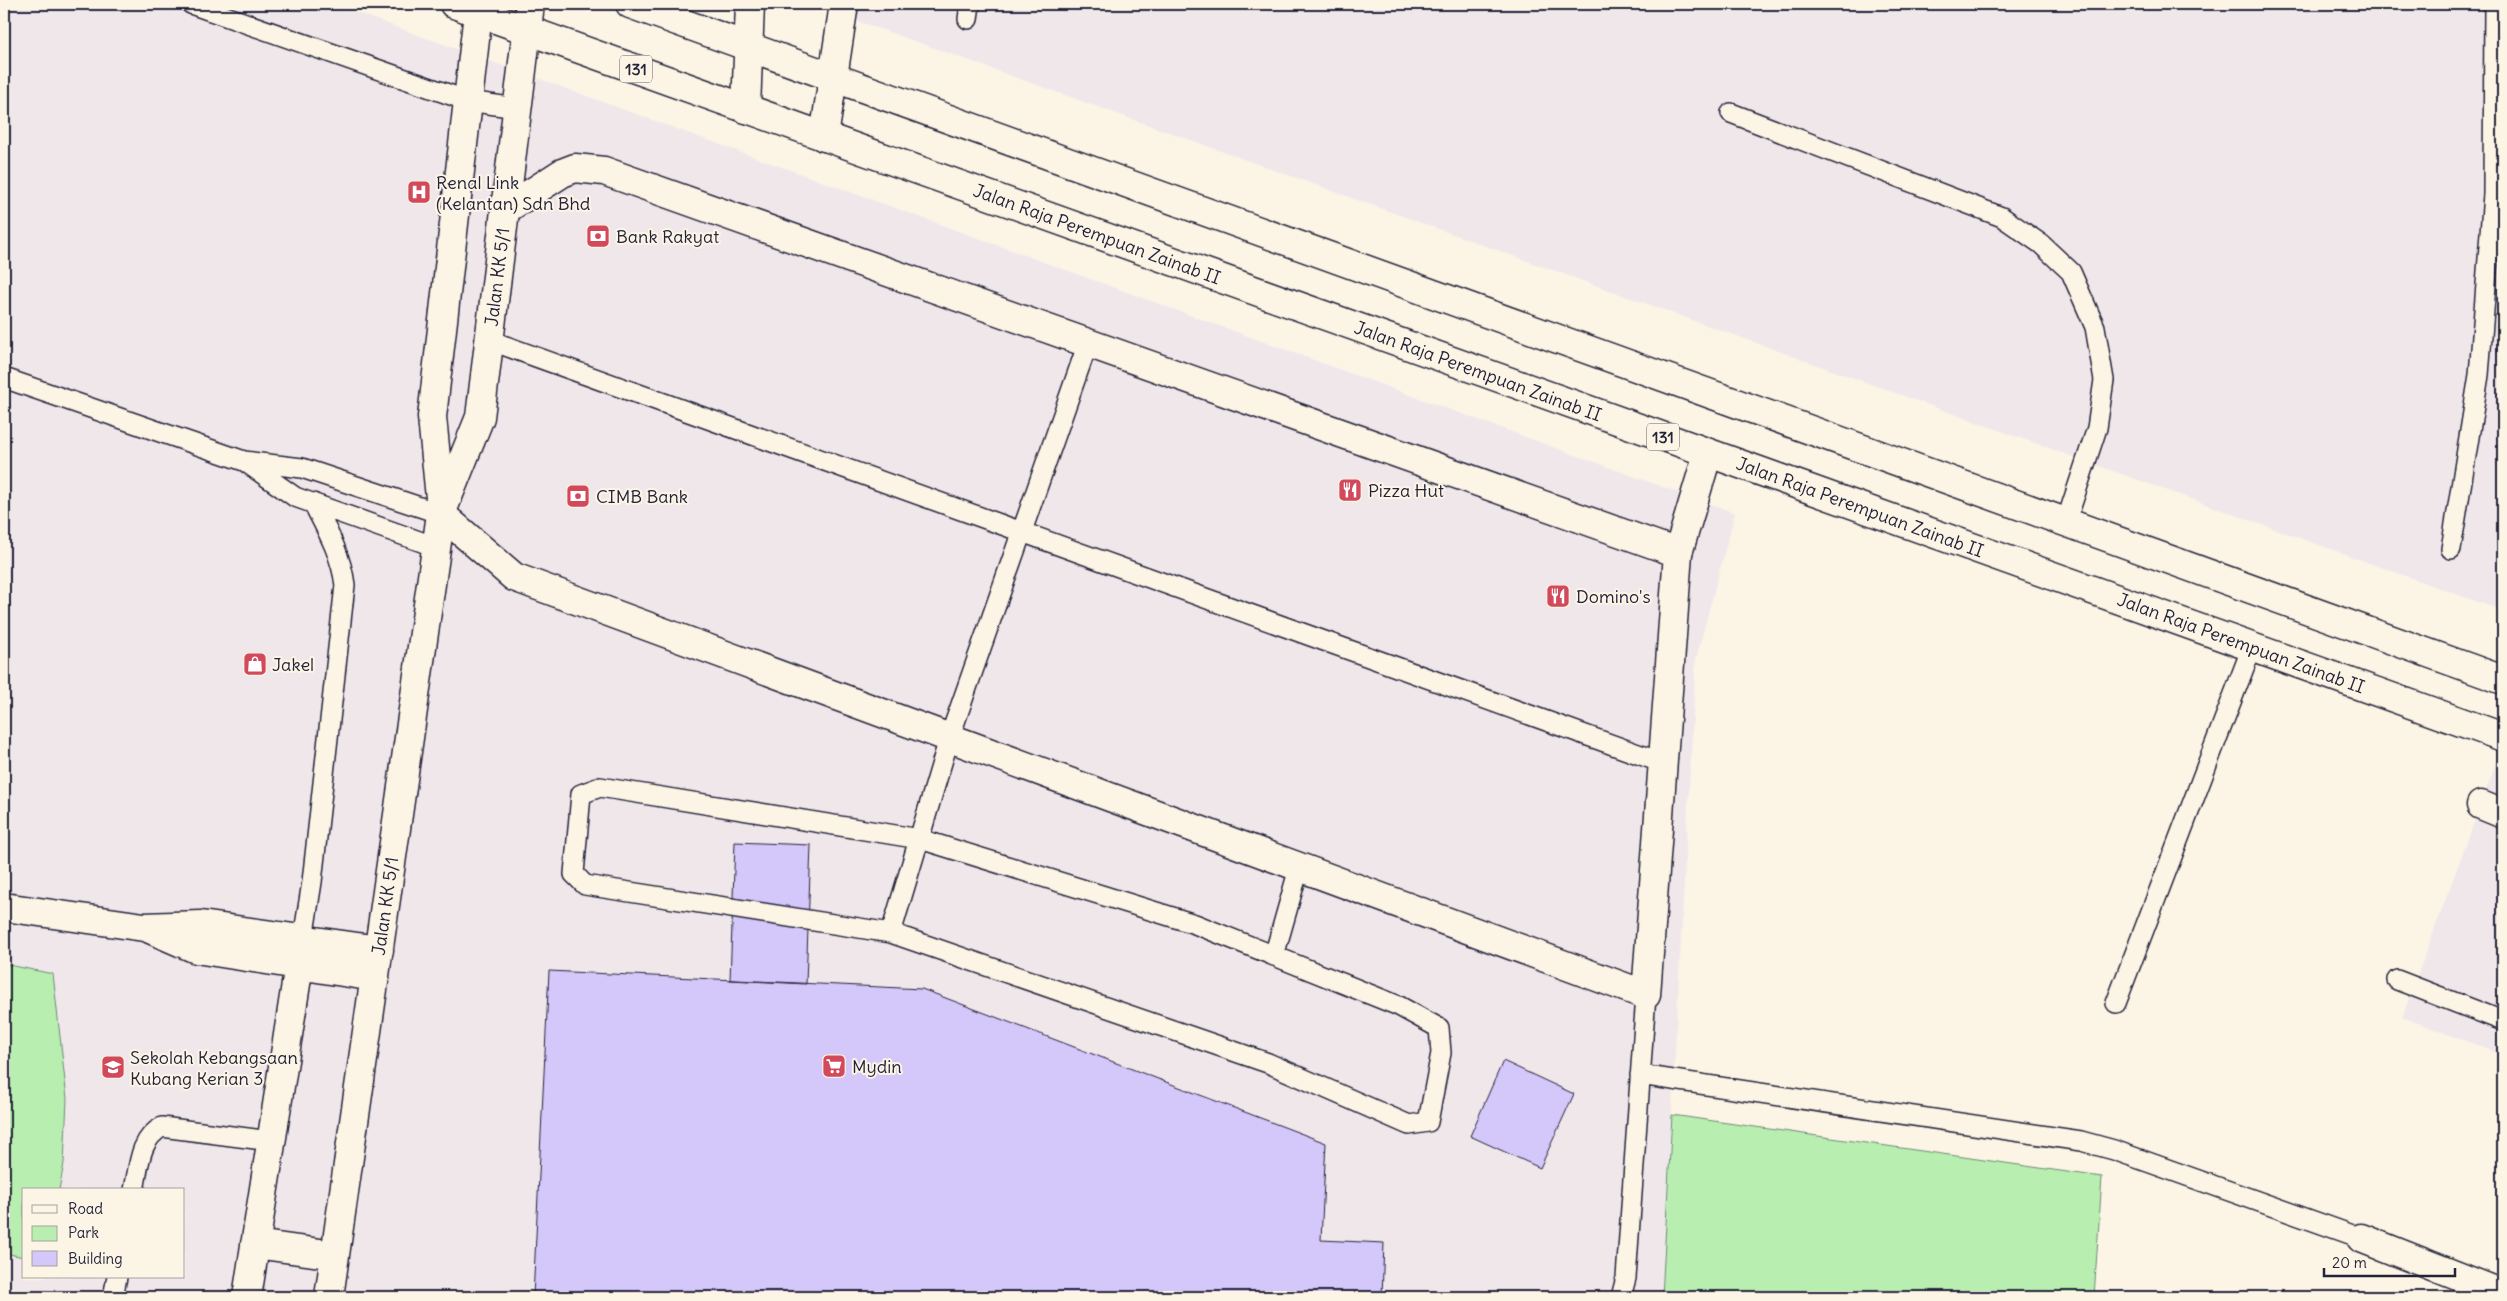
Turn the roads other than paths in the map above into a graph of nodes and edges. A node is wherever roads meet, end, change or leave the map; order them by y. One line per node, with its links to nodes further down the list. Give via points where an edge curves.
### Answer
1 (191, 4): 10 (lane)
2 (630, 4): 8 (street)
3 (750, 4): 8 (street)
4 (844, 4): 9 (street)
5 (2494, 4): 26 (lane, via 2493,194 2479,374)
6 (470, 7): 7 (street, Jalan Raja Perempuan Zainab II / 131); 10 (street, Jalan KK 5/1)
7 (528, 17): 11 (street, Jalan KK 5/1); 12 (street, Jalan Raja Perempuan Zainab II / 131)
8 (748, 46): 9 (street); 12 (street)
9 (832, 77): 14 (street); 23 (street)
10 (468, 101): 11 (lane); 22 (street, Jalan KK 5/1, via 432,417)
11 (517, 108): 15 (street, Jalan KK 5/1)
12 (746, 109): 14 (street, Jalan Raja Perempuan Zainab II / 131)
13 (1731, 113): 23 (lane, via 2002,217 2041,244 2071,272 2095,327 2104,380 2097,428)
14 (824, 137): 19 (street, Jalan Raja Perempuan Zainab II / 131)
15 (505, 210): 16 (street, Jalan KK 5/1); 17 (street, via 562,172 575,168 604,171)
16 (489, 340): 22 (street, Jalan KK 5/1, via 480,417); 24 (lane)
17 (1088, 343): 24 (lane); 27 (street)
18 (4, 378): 20 (lane)
19 (1708, 453): 27 (street); 28 (street, Jalan Raja Perempuan Zainab II / 131)
20 (244, 461): 21 (lane, via 295,497); 22 (lane, via 302,468)
21 (313, 503): 25 (lane); 38 (lane, via 337,549 345,584 312,882)
22 (441, 514): 25 (street, Jalan KK 5/1); 31 (street, via 514,577)
23 (2066, 522): 29 (street)
24 (1022, 532): 31 (lane); 32 (lane)
25 (436, 548): 37 (street, Jalan KK 5/1)
26 (2451, 549)
27 (1678, 553): 32 (street)
28 (2252, 647): 30 (street, Jalan Raja Perempuan Zainab II / 131); 43 (lane)
29 (2503, 680)
30 (2503, 737)
31 (949, 739): 33 (lane); 34 (street)
32 (1663, 763): 42 (street)
33 (920, 839): 36 (lane); 36 (lane, via 600,786 581,794 574,874 585,885); 39 (lane, via 1195,924)
34 (1299, 868): 39 (lane); 42 (street)
35 (4, 907): 38 (street, via 144,927 201,925)
36 (891, 933): 39 (lane, via 1268,1063 1409,1125 1428,1122 1442,1053 1438,1028 1399,1006)
37 (379, 950): 38 (street); 40 (street, Jalan KK 5/1)
38 (301, 952): 40 (street); 46 (street)
39 (1274, 956)
40 (375, 977): 50 (street, Jalan KK 5/1)
41 (2397, 980): 44 (lane)
42 (1646, 995): 45 (lane)
43 (2116, 1003)
44 (2503, 1021)
45 (1640, 1075): 48 (lane, via 2081,1141); 56 (lane, via 1626,1278)
46 (271, 1141): 47 (lane, via 162,1127 146,1140); 49 (street)
47 (134, 1188)
48 (2361, 1238): 52 (street)
49 (255, 1244): 50 (street); 54 (street)
50 (335, 1255): 55 (street, Jalan KK 5/1)
51 (117, 1278): 53 (lane)
52 (2503, 1294)
53 (113, 1297)
54 (247, 1297)
55 (329, 1297)
56 (1621, 1297)

